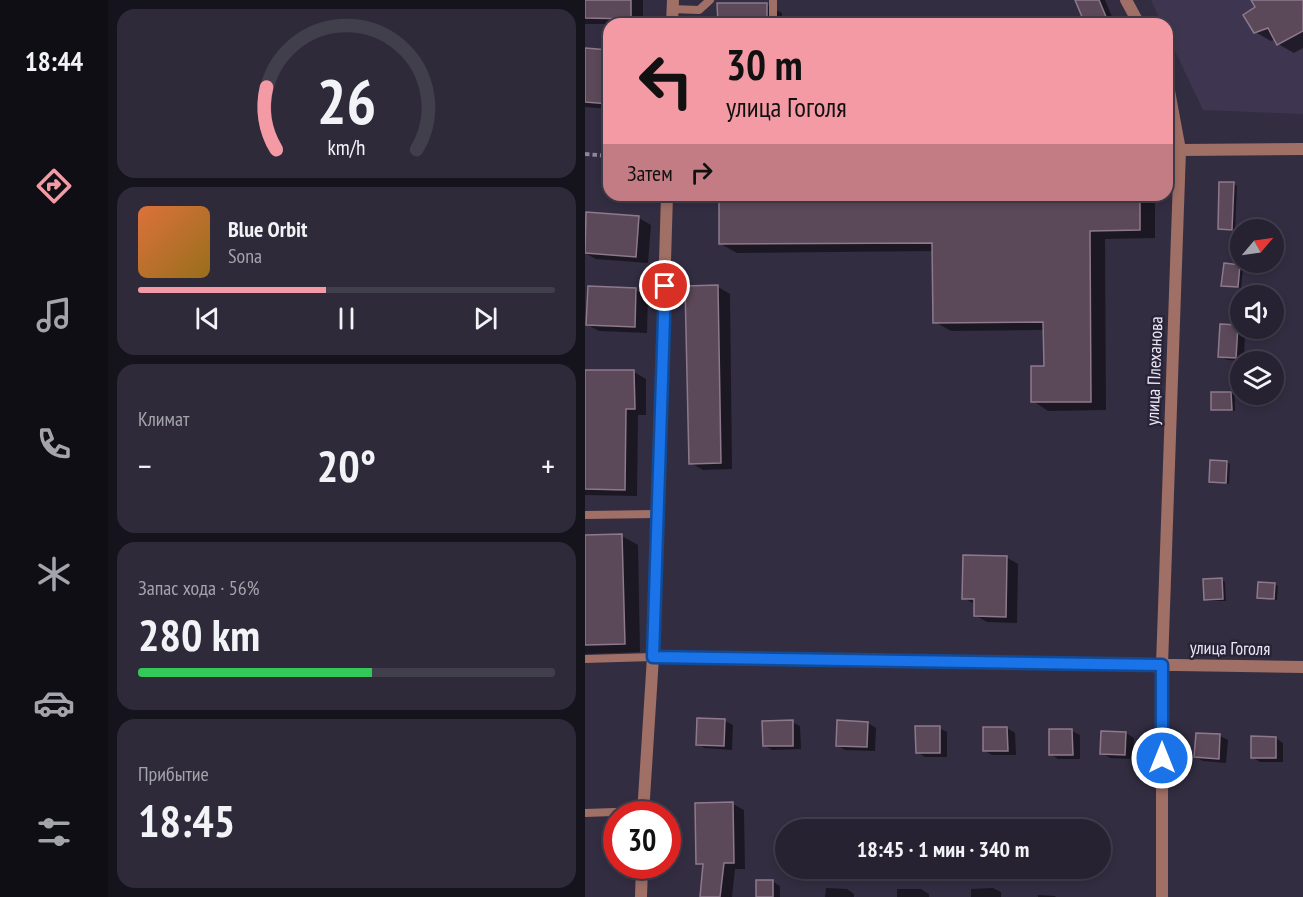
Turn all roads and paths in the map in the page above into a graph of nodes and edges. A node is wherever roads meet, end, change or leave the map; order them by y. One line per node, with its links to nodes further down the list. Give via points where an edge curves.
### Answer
1 (710, 0): 4 (lane, via 699,10)
2 (773, 0): 5 (lane)
3 (1126, 0): 6 (street)
4 (673, 5)
5 (773, 18)
6 (1136, 18)
7 (1303, 149): 8 (street)
8 (1173, 151)
9 (585, 154): 10 (path)
10 (603, 156)
11 (667, 201): 13 (street)
12 (1172, 201): 17 (street, улица Плеханова)
13 (657, 514): 14 (lane); 15 (street)
14 (585, 515)
15 (653, 657): 16 (lane); 17 (street, улица Гоголя); 19 (street)
16 (585, 659)
17 (1162, 665): 18 (street, улица Гоголя); 24 (street, улица Плеханова)
18 (1303, 667)
19 (644, 801)
20 (585, 813): 21 (lane)
21 (603, 813)
22 (642, 879): 23 (street)
23 (641, 897)
24 (1162, 897)

